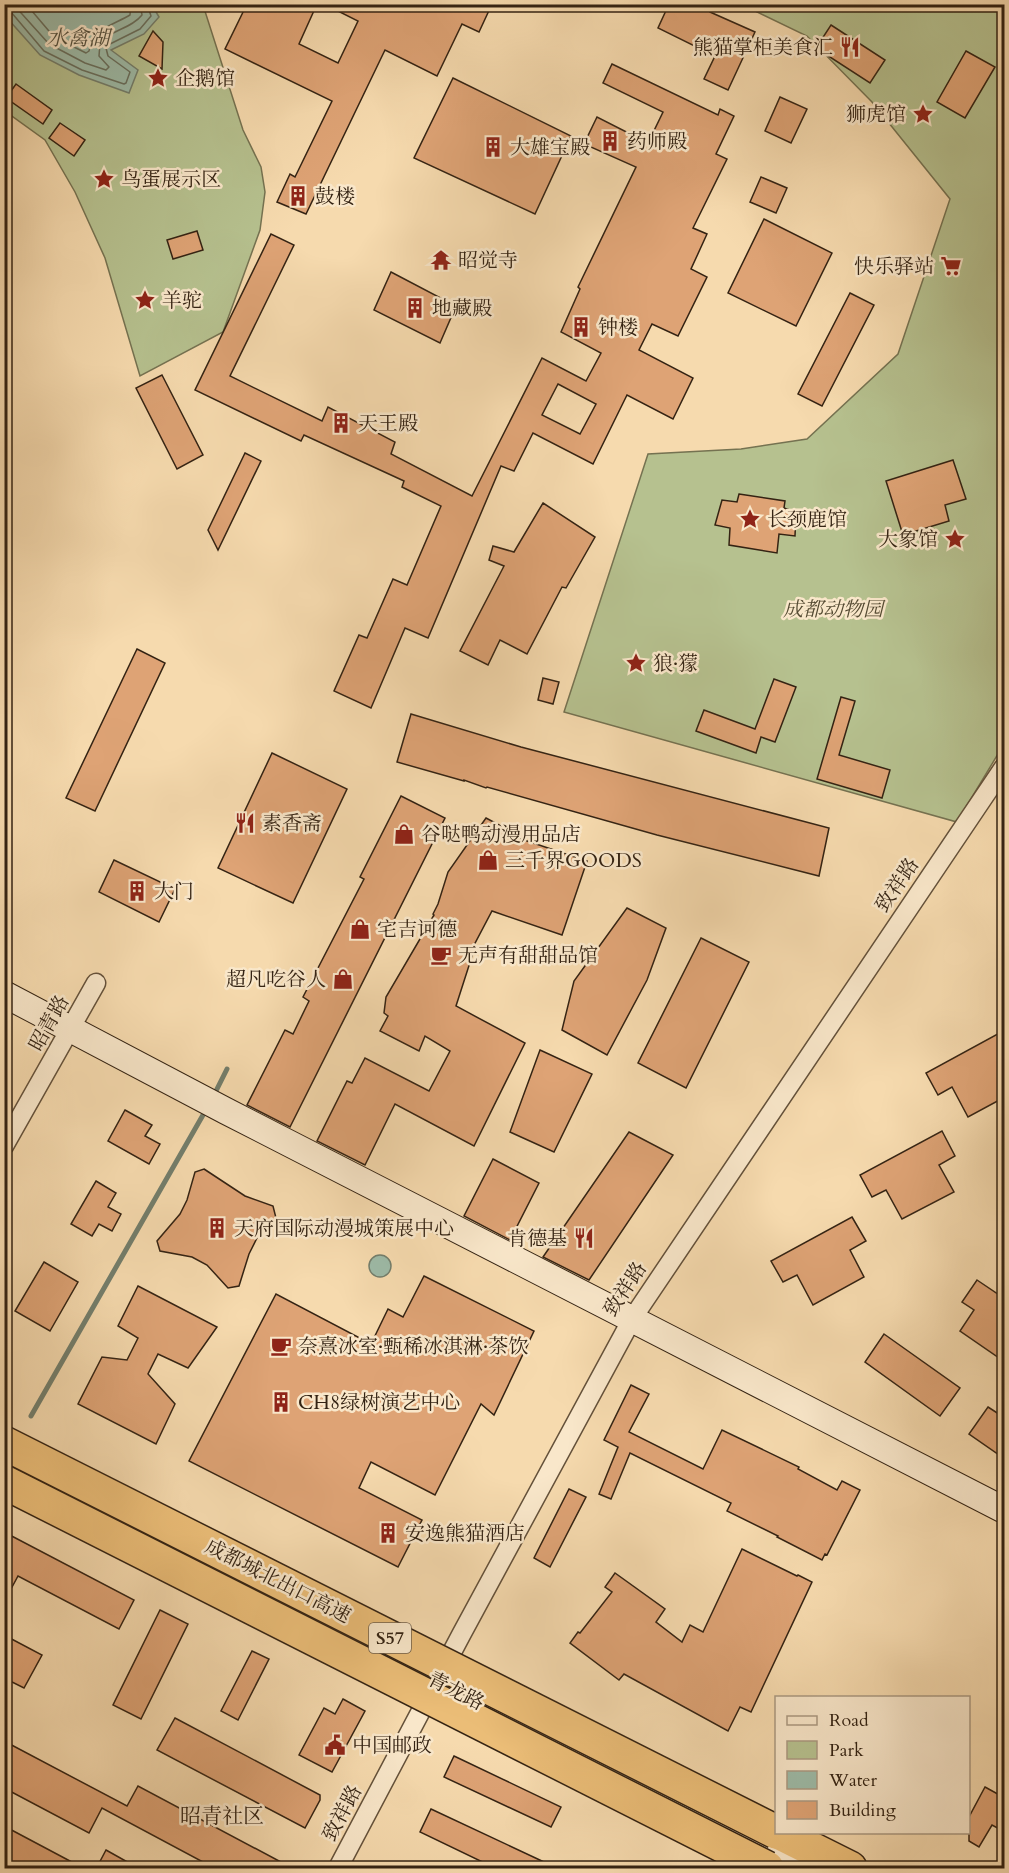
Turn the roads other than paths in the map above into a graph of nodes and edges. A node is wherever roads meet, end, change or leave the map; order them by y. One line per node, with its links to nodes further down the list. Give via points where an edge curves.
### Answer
1 (1005, 766): 6 (street, 致祥路)
2 (96, 983): 4 (street, 昭青路)
3 (4, 994): 4 (street)
4 (71, 1030): 5 (street, 昭青路); 6 (street)
5 (4, 1146)
6 (632, 1319): 10 (street); 11 (street, 致祥路)
7 (4, 1443): 12 (highway, 成都城北出口高速 / S57, bridge)
8 (4, 1464): 11 (street, 青龙路)
9 (4, 1482): 15 (highway, 成都城北出口高速 / S57, bridge)
10 (1005, 1510)
11 (436, 1681): 14 (street, 致祥路); 16 (street, 青龙路)
12 (775, 1831)
13 (781, 1834): 17 (highway, 成都城北出口高速 / S57)
14 (338, 1869)
15 (767, 1869)
16 (811, 1869)
17 (850, 1869)

